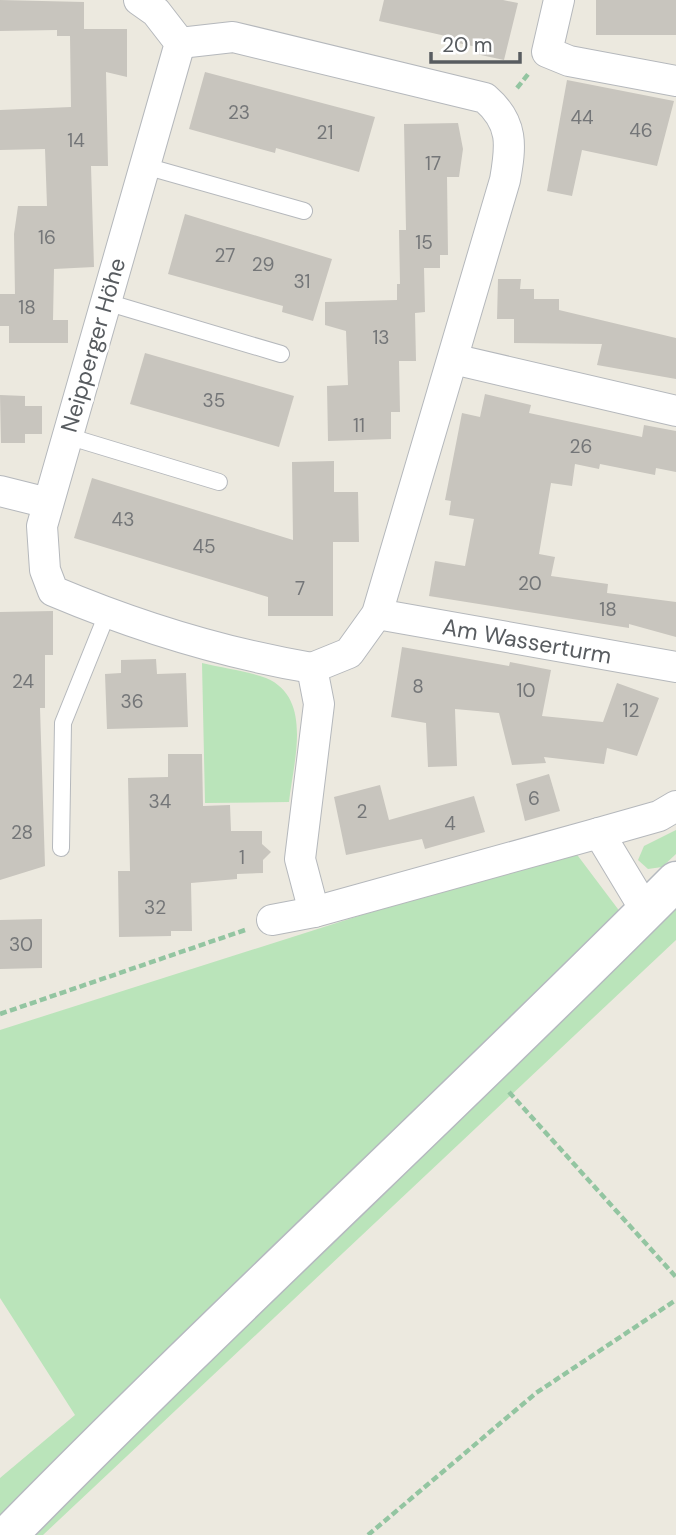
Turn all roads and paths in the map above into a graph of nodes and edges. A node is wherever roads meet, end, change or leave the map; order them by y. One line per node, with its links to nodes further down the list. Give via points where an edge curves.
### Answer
1 (139, 0): 3 (street, via 156,12)
2 (559, 0): 4 (street)
3 (180, 43): 6 (street, via 233,37); 7 (street, Neipperger Höhe)
4 (547, 52): 5 (street, via 569,61); 6 (path)
5 (676, 81)
6 (492, 104): 11 (street, via 512,144)
7 (145, 166): 8 (lane); 9 (street, Neipperger Höhe)
8 (304, 211)
9 (106, 302): 10 (lane); 13 (street, Neipperger Höhe)
10 (281, 354)
11 (453, 359): 12 (street); 18 (street)
12 (676, 411)
13 (67, 436): 14 (lane); 16 (street, Neipperger Höhe)
14 (219, 482)
15 (0, 491): 16 (street)
16 (48, 503): 17 (street, Neipperger Höhe, via 41,526 44,570 53,592)
17 (107, 614): 20 (street, Neipperger Höhe, via 256,659); 23 (lane, via 63,723)
18 (377, 614): 19 (street, Am Wasserturm); 20 (street, via 349,653)
19 (676, 667)
20 (312, 668): 26 (street, via 319,704 300,859)
21 (676, 806): 22 (street, via 659,816)
22 (598, 833): 25 (street); 26 (street)
23 (61, 848)
24 (676, 881): 25 (main road)
25 (646, 911): 32 (main road, via 156,1385)
26 (314, 912): 27 (street)
27 (272, 920): 28 (path)
28 (0, 1014)
29 (513, 1096): 30 (path)
30 (676, 1277)
31 (676, 1300): 33 (path, via 536,1393)
32 (8, 1535)
33 (368, 1535)

